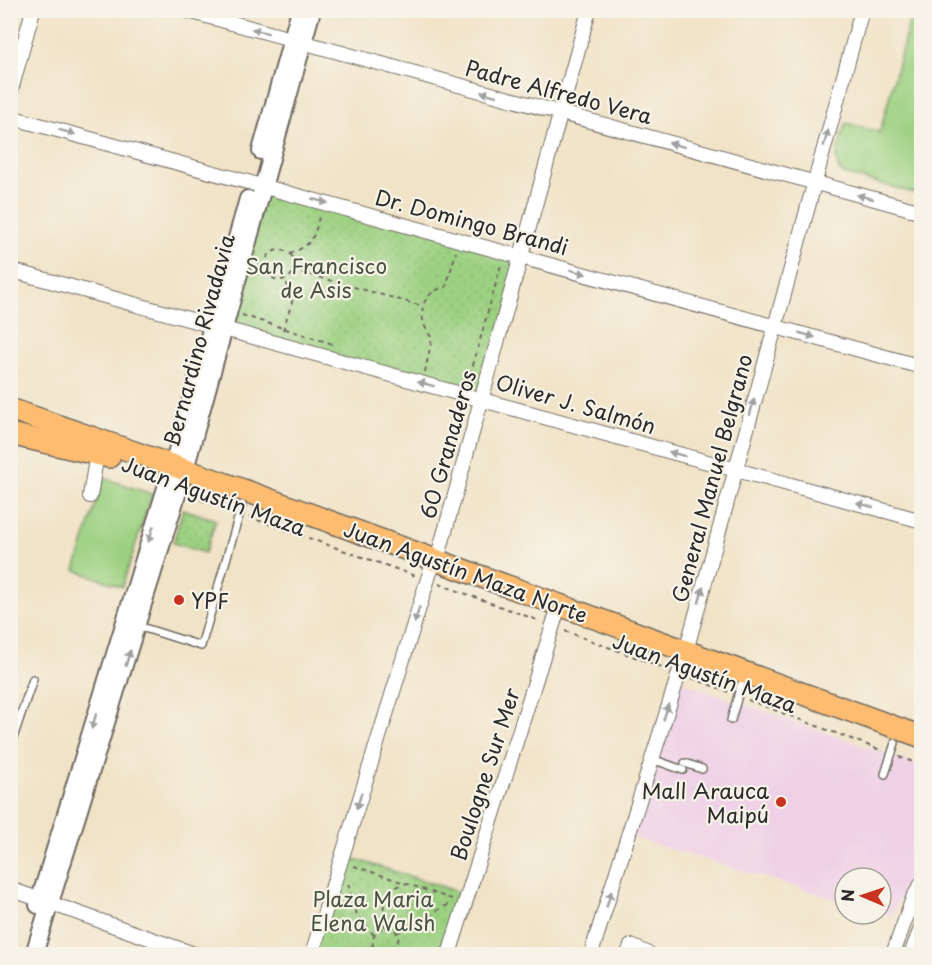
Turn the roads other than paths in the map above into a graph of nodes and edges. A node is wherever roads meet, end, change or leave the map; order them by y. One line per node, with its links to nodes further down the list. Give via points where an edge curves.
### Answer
1 (33, 10): 8 (street)
2 (185, 10): 7 (street, Padre Alfredo Vera, one-way to 2)
3 (300, 10): 7 (street, Bernardino Rivadavia)
4 (312, 10): 7 (street, Bernardino Rivadavia)
5 (589, 10): 9 (street, 60 Granaderos)
6 (862, 10): 11 (street, General Manuel Belgrano, one-way to 6)
7 (298, 41): 9 (street, Padre Alfredo Vera, one-way to 7); 12 (street, Bernardino Rivadavia)
8 (10, 94)
9 (561, 114): 11 (street, Padre Alfredo Vera, one-way to 9); 14 (street, 60 Granaderos)
10 (10, 117): 12 (street, Dr. Domingo Brandi, one-way to 12)
11 (813, 183): 13 (street, Padre Alfredo Vera, one-way to 11); 16 (street, General Manuel Belgrano)
12 (258, 185): 14 (street, Dr. Domingo Brandi, one-way to 14); 17 (street, Bernardino Rivadavia)
13 (921, 212)
14 (522, 256): 16 (street, Dr. Domingo Brandi, one-way to 16); 19 (street, 60 Granaderos)
15 (10, 270): 17 (street, Oliver J. Salmón)
16 (774, 325): 18 (street, Dr. Domingo Brandi, one-way to 18); 25 (street, General Manuel Belgrano, one-way to 16)
17 (218, 328): 19 (street, Oliver J. Salmón, one-way to 17); 26 (street, Bernardino Rivadavia)
18 (921, 367)
19 (482, 399): 25 (street, Oliver J. Salmón, one-way to 19); 30 (street, 60 Granaderos)
20 (10, 409): 22 (main road, Juan Agustín Maza Norte)
21 (10, 415): 22 (main road)
22 (59, 426): 26 (main road, Juan Agustín Maza Norte)
23 (10, 434): 24 (main road, Juan Agustín Maza)
24 (97, 453): 26 (main road, Juan Agustín Maza); 27 (street)
25 (735, 470): 29 (street, Oliver J. Salmón, one-way to 25); 33 (street, General Manuel Belgrano, one-way to 25)
26 (177, 474): 28 (main road, Juan Agustín Maza); 30 (main road, Juan Agustín Maza Norte); 32 (street, Bernardino Rivadavia)
27 (90, 496)
28 (242, 505): 30 (main road, Juan Agustín Maza); 32 (lane, via 201,646)
29 (921, 521)
30 (433, 566): 31 (main road, Juan Agustín Maza Norte); 51 (street, 60 Granaderos, one-way to 51)
31 (557, 612): 33 (main road, Juan Agustín Maza Norte); 52 (street, Boulogne Sur Mer)
32 (131, 624): 46 (street, Bernardino Rivadavia)
33 (684, 657): 35 (main road, Juan Agustín Maza); 37 (main road, Juan Agustín Maza Norte); 41 (street, General Manuel Belgrano, one-way to 33)
34 (33, 680): 39 (lane)
35 (741, 685): 36 (lane); 38 (main road, Juan Agustín Maza)
36 (731, 720)
37 (921, 737)
38 (895, 743): 40 (main road, Juan Agustín Maza); 43 (lane)
39 (10, 747)
40 (921, 752)
41 (652, 759): 42 (lane); 53 (street, General Manuel Belgrano, one-way to 41)
42 (702, 769)
43 (885, 774)
44 (921, 883): 56 (street)
45 (10, 889): 46 (street)
46 (45, 900): 48 (street, Bernardino Rivadavia); 49 (street, Bernardino Rivadavia); 50 (street)
47 (921, 926): 57 (street)
48 (23, 954)
49 (34, 954)
50 (194, 954)
51 (312, 954)
52 (449, 954)
53 (591, 954)
54 (628, 954): 55 (street, via 631,946)
55 (649, 954)
56 (893, 954)
57 (911, 954)

